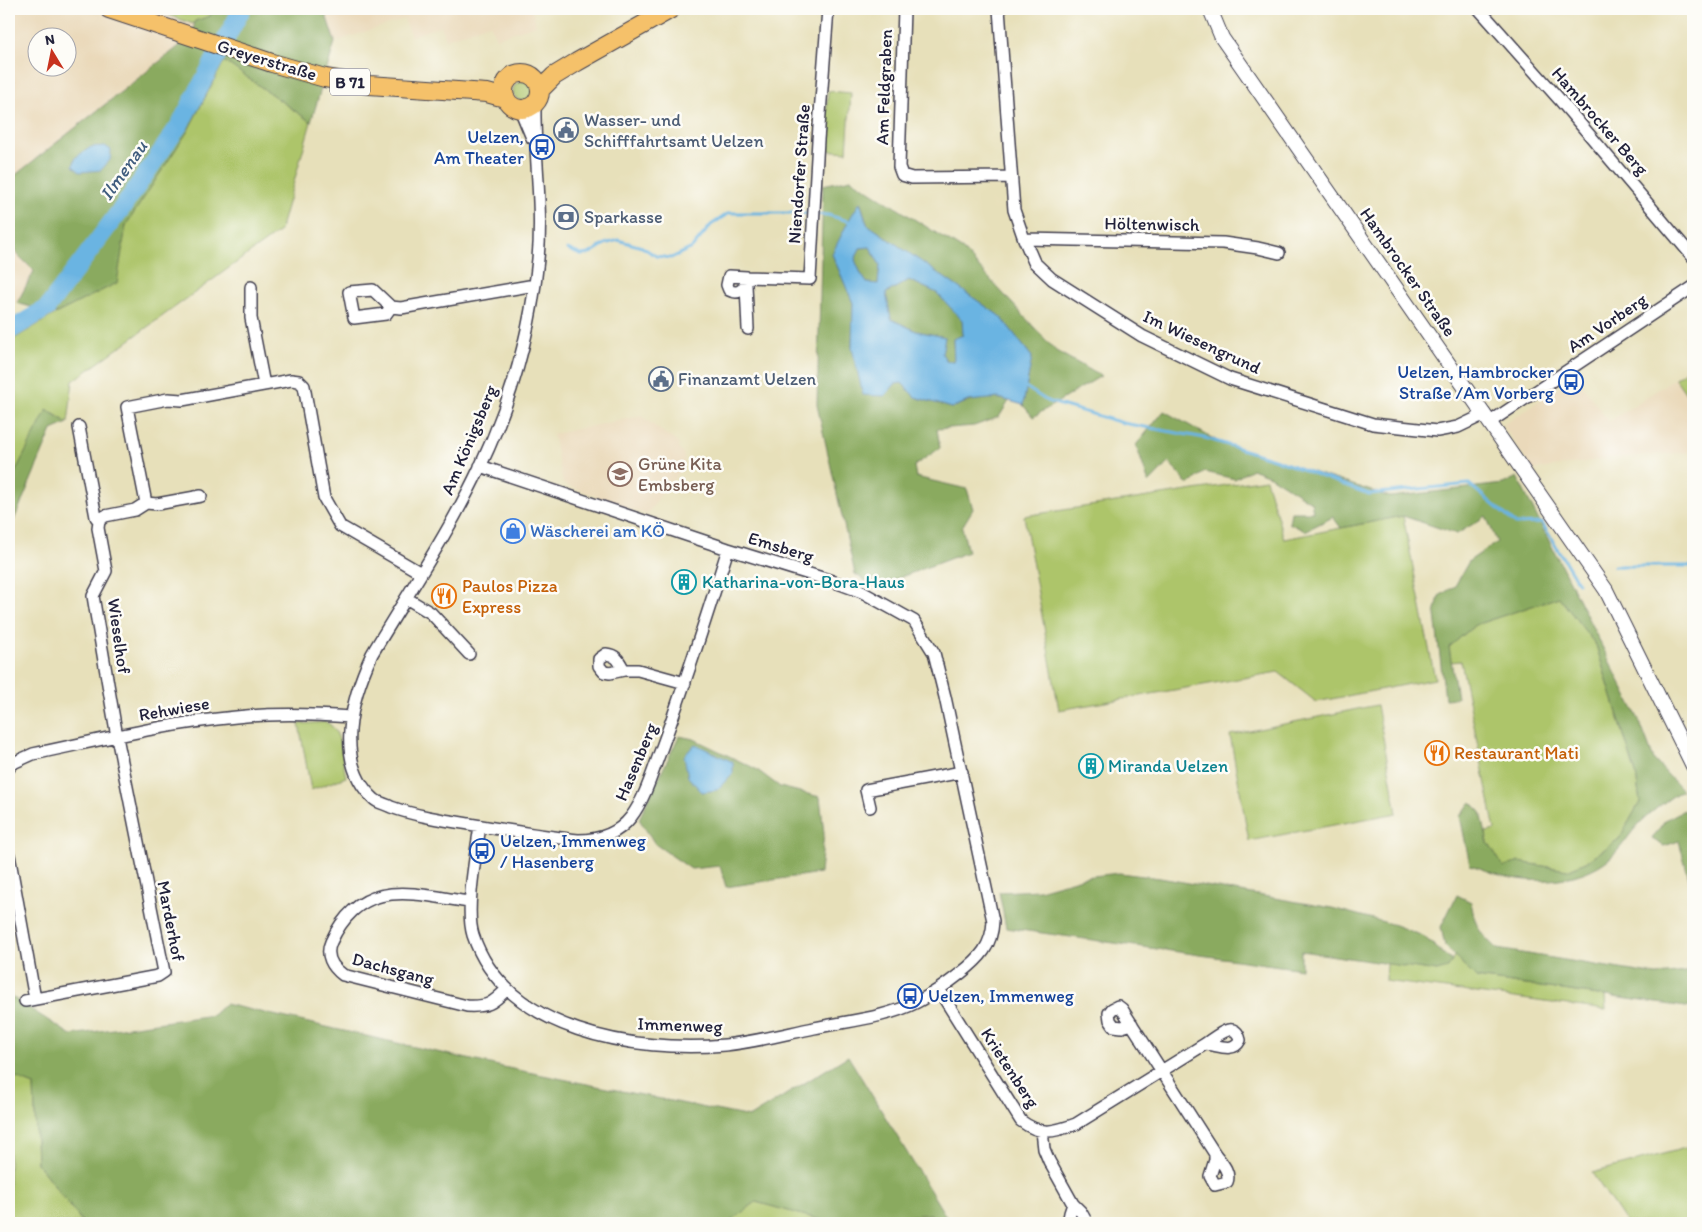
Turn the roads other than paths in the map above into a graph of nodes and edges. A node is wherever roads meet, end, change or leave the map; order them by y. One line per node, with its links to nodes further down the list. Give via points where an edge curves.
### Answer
1 (109, 9): 9 (main road, Greyerstraße / B 71, via 325,78 369,85)
2 (671, 9): 10 (main road, via 554,76)
3 (828, 9): 20 (street, Niendorfer Straße, via 810,279 747,281)
4 (904, 9): 12 (street, Am Feldgraben, via 899,167 902,175 912,178)
5 (999, 9): 12 (street, Im Wiesengrund)
6 (1210, 9): 22 (street, Hambrocker Straße, via 1222,38)
7 (1479, 9): 15 (street, Hambrocker Berg, via 1560,99)
8 (508, 79): 9 (main road, Greyerstraße / B 71); 10 (main road, Greyerstraße, via 518,74); 11 (main road)
9 (430, 88): 11 (main road, Greyerstraße / B 71, via 487,93)
10 (531, 95): 11 (main road, via 514,107); 16 (street, Am Königsberg, via 540,200)
11 (505, 98)
12 (1011, 177): 13 (street, Im Wiesengrund, via 1014,210)
13 (1024, 239): 14 (street, Höltenwisch, via 1224,243); 22 (street, Im Wiesengrund, via 1034,262 1052,279 1142,336 1230,378 1373,424 1437,431)
14 (1279, 253)
15 (1693, 257)
16 (535, 285): 19 (street); 24 (street, Am Königsberg, via 519,364)
17 (251, 287): 21 (street, via 251,318)
18 (1693, 287): 22 (street, Am Vorberg)
19 (391, 307)
20 (748, 329)
21 (264, 385): 26 (street, via 127,407); 29 (street, via 291,380 304,386 324,498 340,526)
22 (1488, 418): 36 (street, Hambrocker Straße, via 1606,590)
23 (78, 427): 27 (street, Wieselhof)
24 (480, 466): 28 (street, Emsberg); 29 (street, Am Königsberg, via 452,522)
25 (202, 496): 26 (street)
26 (146, 503): 27 (street, via 135,510 105,516)
27 (99, 521): 35 (street, Wieselhof, via 106,572 93,596)
28 (728, 549): 33 (street, Hasenberg); 38 (street, Emsberg, via 862,592 914,621 934,653)
29 (420, 573): 30 (street, Am Königsberg)
30 (406, 598): 31 (street, via 431,613); 34 (street, Am Königsberg, via 368,662)
31 (469, 654)
32 (624, 670): 33 (street, via 638,670)
33 (685, 683): 40 (street, Hasenberg, via 647,787 631,817 616,831 594,840 578,840)
34 (351, 717): 35 (street, Rehwiese, via 281,714 236,717); 40 (street, Am Königsberg, via 349,742 352,764 365,790 376,800 403,811)
35 (117, 737): 37 (street, Rehwiese, via 33,754); 41 (street, Marderhof, via 164,972 158,976 30,1000)
36 (1693, 766)
37 (9, 768)
38 (962, 772): 39 (street, via 866,790); 43 (street, Emsberg)
39 (870, 807)
40 (480, 826): 42 (street, Immenweg)
41 (9, 855)
42 (470, 902): 44 (street, Immenweg, via 472,933 479,952); 44 (street, Dachsgang, via 396,892 375,896 344,918 330,944 330,961 334,969 343,975 467,1006 482,1007 494,1002)
43 (993, 921): 45 (street, Immenweg, via 988,946 972,965)
44 (507, 989): 45 (street, Immenweg, via 528,1007 551,1020 589,1033 652,1044 686,1046 751,1041 882,1014 915,1003)
45 (939, 990): 49 (street, Krietenberg, via 1021,1121)
46 (1132, 1024): 48 (street)
47 (1205, 1044): 48 (street, Krietenberg)
48 (1163, 1071): 49 (street, Krietenberg, via 1076,1124 1056,1132); 50 (street)
49 (1042, 1131): 51 (street, Krietenberg, via 1049,1161)
50 (1215, 1154)
51 (1073, 1204): 52 (street); 53 (street, Krietenberg)
52 (1068, 1223)
53 (1087, 1223)

